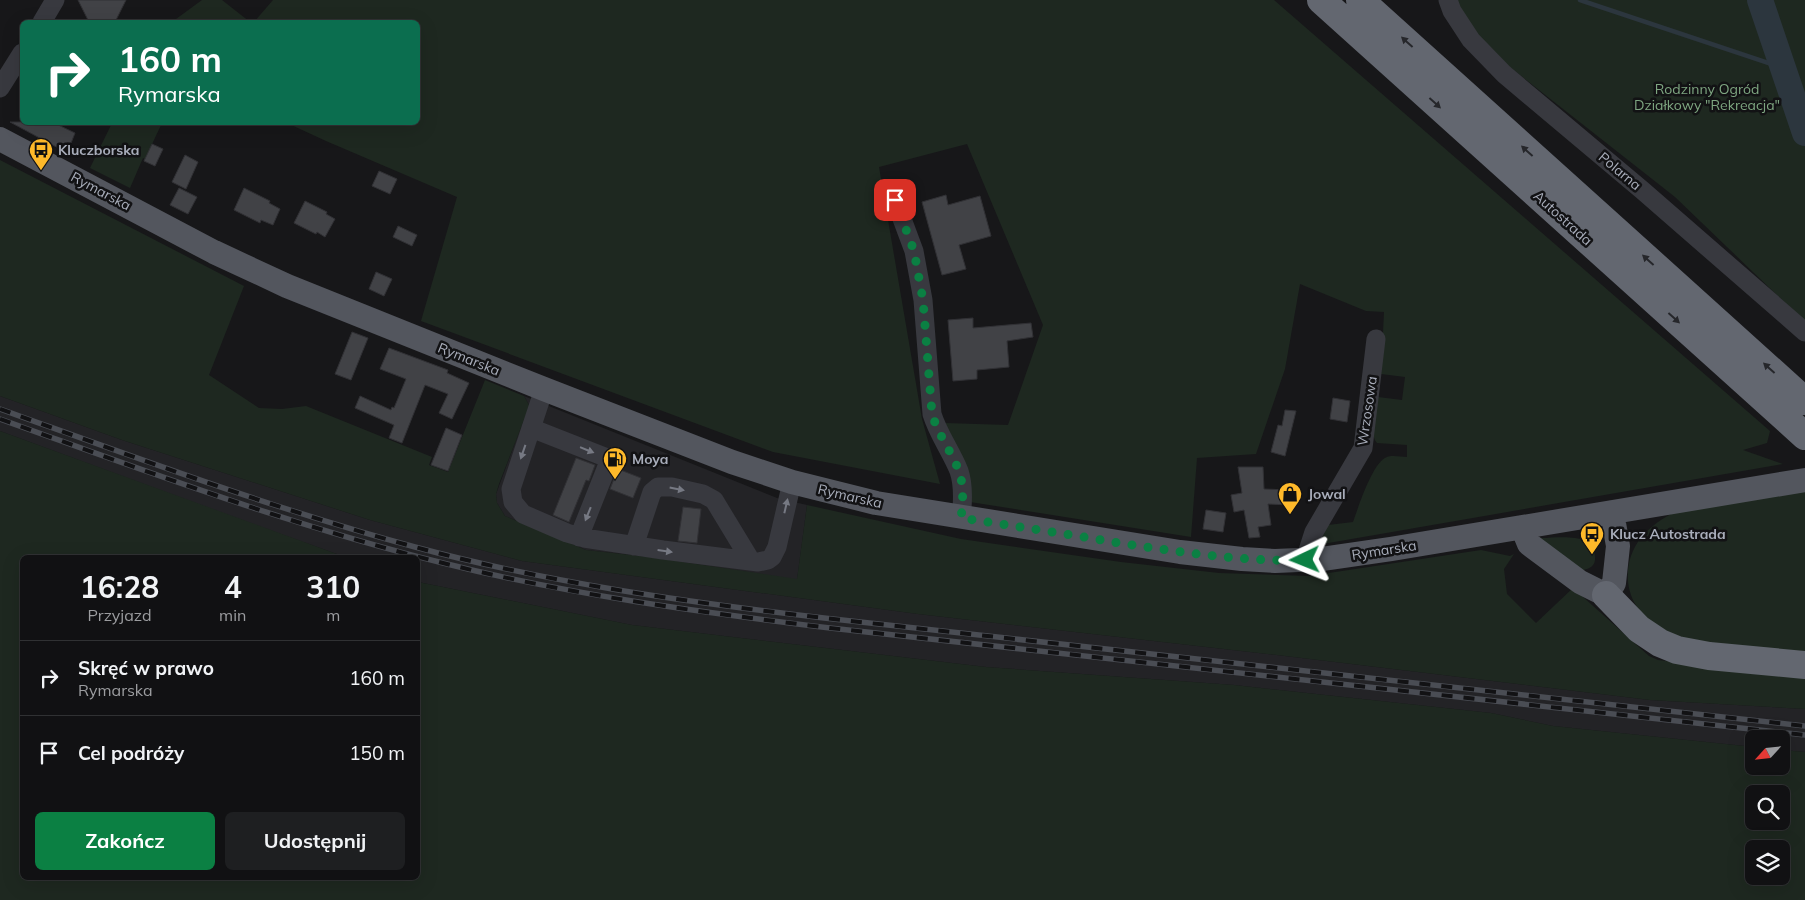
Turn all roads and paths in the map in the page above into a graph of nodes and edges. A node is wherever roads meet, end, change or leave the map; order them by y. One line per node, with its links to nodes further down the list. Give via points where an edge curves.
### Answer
1 (55, 0): 5 (street)
2 (1321, 0): 15 (highway, Autostrada, one-way to 15)
3 (1360, 0): 13 (highway, Autostrada, one-way to 3)
4 (1448, 0): 10 (street, Polarna, via 1470,40 1504,74)
5 (43, 20)
6 (20, 57): 7 (street)
7 (0, 88)
8 (0, 139): 12 (main road, Rymarska, via 256,272)
9 (895, 200): 19 (street, via 914,251 923,300 932,414 959,472)
10 (1805, 332)
11 (1376, 339): 23 (street, Wrzosowa, via 1363,448 1314,532)
12 (544, 390): 14 (street); 17 (main road, Rymarska)
13 (1805, 401)
14 (531, 428): 21 (street, one-way to 21, via 511,489 513,502 523,514); 21 (street, one-way to 21, via 610,459)
15 (1805, 436)
16 (1805, 480): 18 (main road, Rymarska)
17 (792, 482): 19 (main road, Rymarska, via 876,503); 24 (street, one-way to 17, via 768,560 775,553)
18 (1612, 512): 20 (main road, Rymarska); 25 (main road, via 1617,552 1614,582)
19 (961, 518): 23 (main road, Rymarska, via 1180,552 1272,561)
20 (1522, 528): 23 (main road, Rymarska); 25 (main road, via 1529,544 1580,582)
21 (578, 537): 22 (street)
22 (634, 546): 24 (street, one-way to 24); 24 (street, one-way to 24, via 652,492 658,487 672,488 703,494 714,500)
23 (1305, 560)
24 (751, 561)
25 (1606, 595): 26 (highway, via 1639,629 1677,650)
26 (1805, 665)

